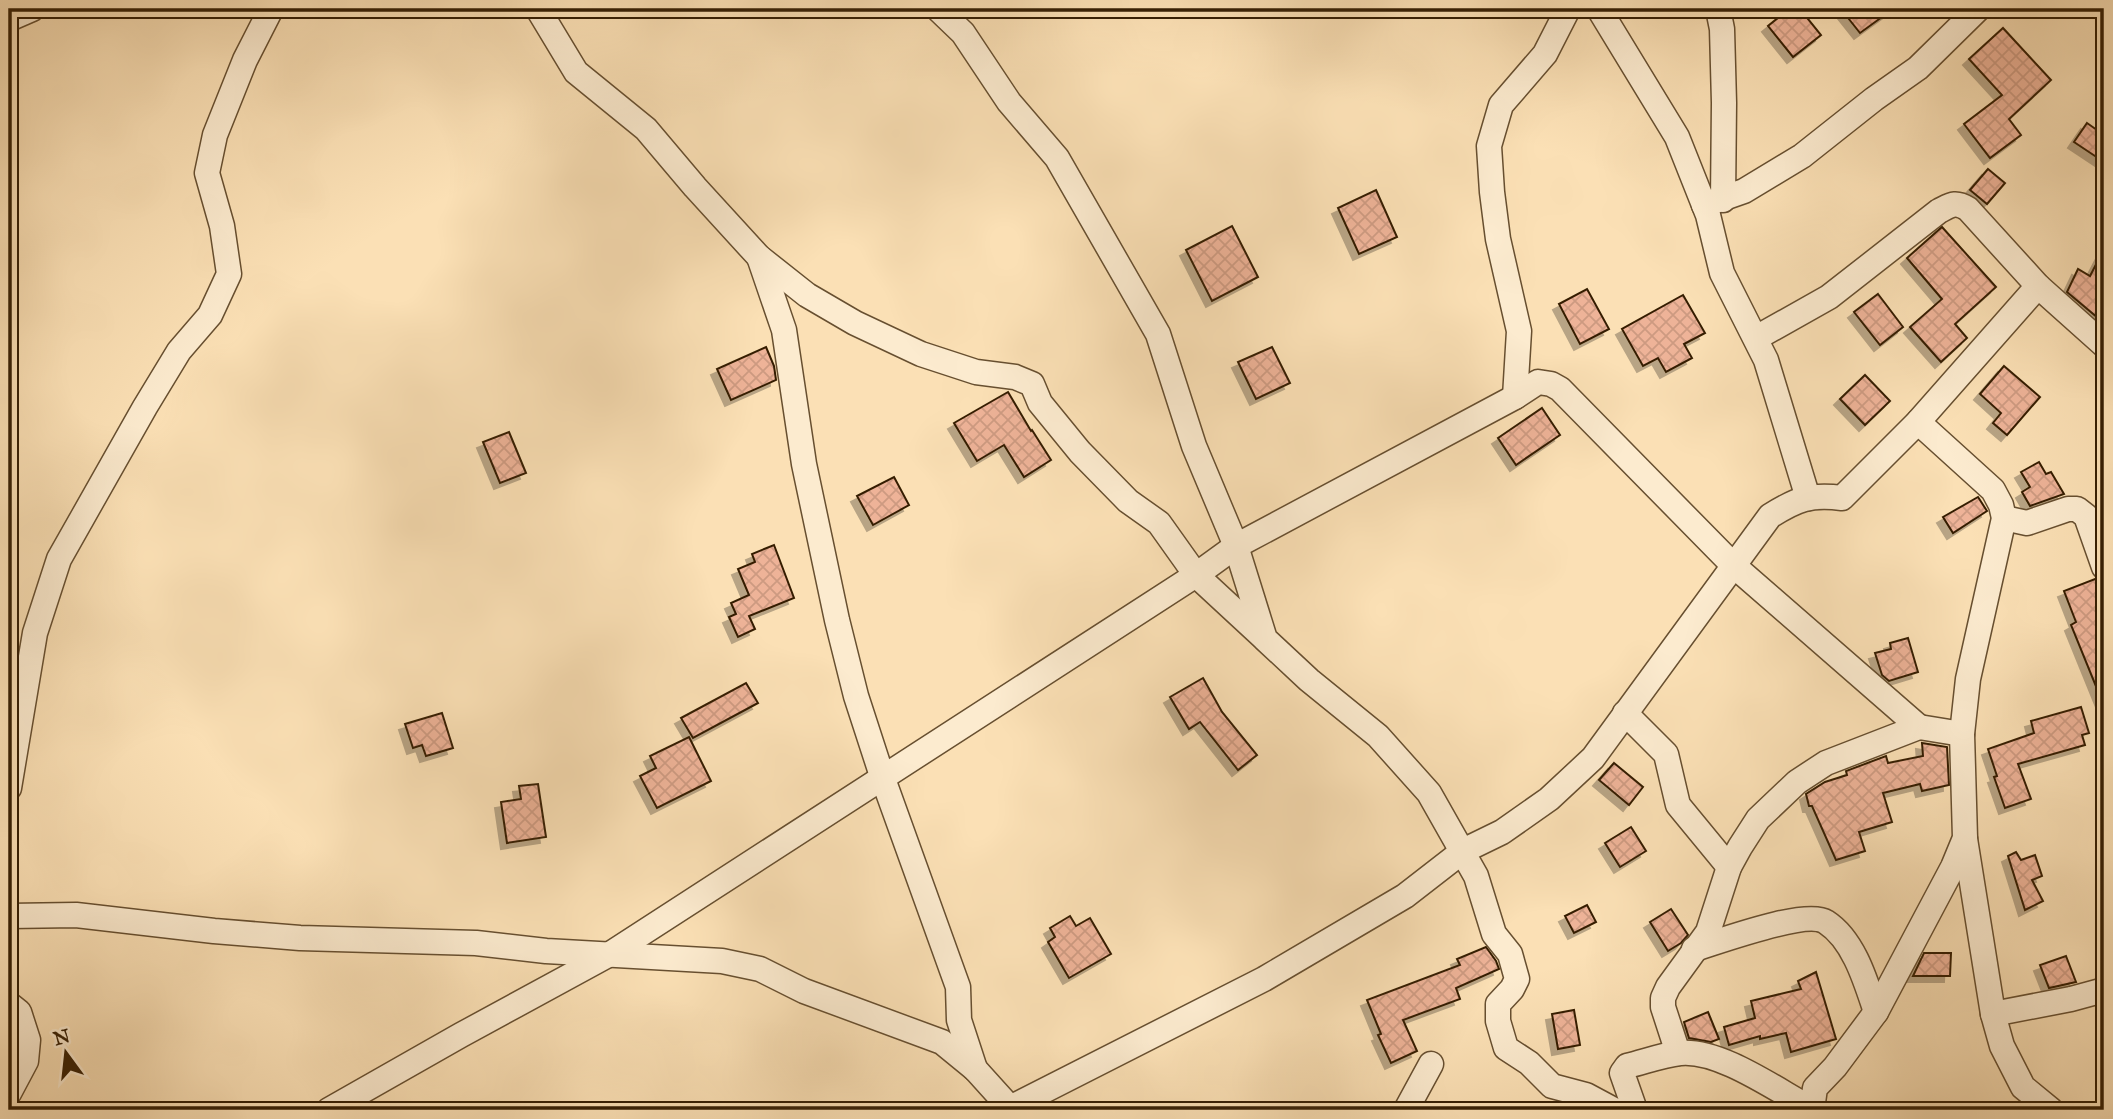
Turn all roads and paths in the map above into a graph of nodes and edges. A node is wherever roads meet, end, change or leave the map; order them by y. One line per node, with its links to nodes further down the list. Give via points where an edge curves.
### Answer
1 (32, 9): 9 (street)
2 (271, 9): 28 (street, via 215,135 207,173 229,274 210,315 179,351 60,559 35,633)
3 (538, 9): 11 (street, via 576,72 646,129)
4 (938, 9): 19 (street, via 963,33 1009,102 1057,158 1158,334 1194,446)
5 (1568, 9): 15 (street, via 1545,54 1501,105 1489,146 1498,239 1519,331)
6 (1599, 9): 10 (street)
7 (1718, 9): 10 (street, via 1723,41)
8 (1978, 9): 10 (street, via 1918,68 1802,156 1744,191)
9 (9, 19)
10 (1713, 202): 13 (street, via 1722,272)
11 (759, 257): 22 (street, via 807,295 921,354 1032,384 1040,403 1080,452 1128,501 1160,523); 27 (street, via 784,330 804,464 837,620)
12 (2038, 286): 13 (street, via 1968,209 1952,205 1829,297); 14 (street); 16 (street)
13 (1756, 338): 17 (street)
14 (2104, 345)
15 (1515, 397): 19 (street); 20 (street, via 1538,382 1560,389)
16 (1918, 422): 17 (street, via 1842,498); 18 (street, via 1993,490)
17 (1808, 498): 20 (street, via 1770,516)
18 (2004, 518): 21 (street, via 2027,523 2077,509 2086,516); 26 (street, via 1968,679)
19 (1236, 546): 22 (street); 23 (street)
20 (1733, 565): 24 (street); 25 (street)
21 (2104, 567)
22 (1196, 575): 23 (street); 27 (street)
23 (1265, 639): 30 (street, via 1378,736 1429,793)
24 (1625, 713): 30 (street, via 1593,758 1549,799 1502,832); 31 (street, via 1666,754 1678,805)
25 (1919, 727): 26 (street); 31 (street, via 1826,763 1797,782 1758,819)
26 (1962, 734): 29 (street)
27 (882, 776): 34 (street); 41 (street, via 958,987 960,1020)
28 (9, 788)
29 (1965, 838): 37 (street); 38 (street)
30 (1463, 850): 43 (street, via 1405,896 1264,979); 46 (street, via 1494,934 1510,954 1517,979 1498,1004 1506,1048 1552,1086 1586,1095)
31 (1729, 867): 33 (street, via 1708,932)
32 (9, 916): 34 (street, via 76,915 300,938 475,943)
33 (1694, 949): 37 (street, via 1776,923 1825,921 1859,964); 39 (street, via 1662,998)
34 (610, 954): 41 (street, via 722,961 760,969 804,991 942,1042); 44 (street)
35 (2104, 990): 38 (street)
36 (9, 1004): 42 (street, via 19,1012 28,1040 26,1061)
37 (1876, 1012): 48 (street, via 1815,1088)
38 (1993, 1013): 49 (street, via 2001,1046 2024,1087)
39 (1678, 1053): 47 (street, via 1624,1069); 48 (street, via 1698,1053 1723,1061)
40 (1431, 1064): 45 (street)
41 (975, 1069): 43 (street)
42 (9, 1093)
43 (1011, 1109)
44 (329, 1110)
45 (1406, 1110)
46 (1614, 1110)
47 (1635, 1110)
48 (1812, 1110)
49 (2051, 1110)

